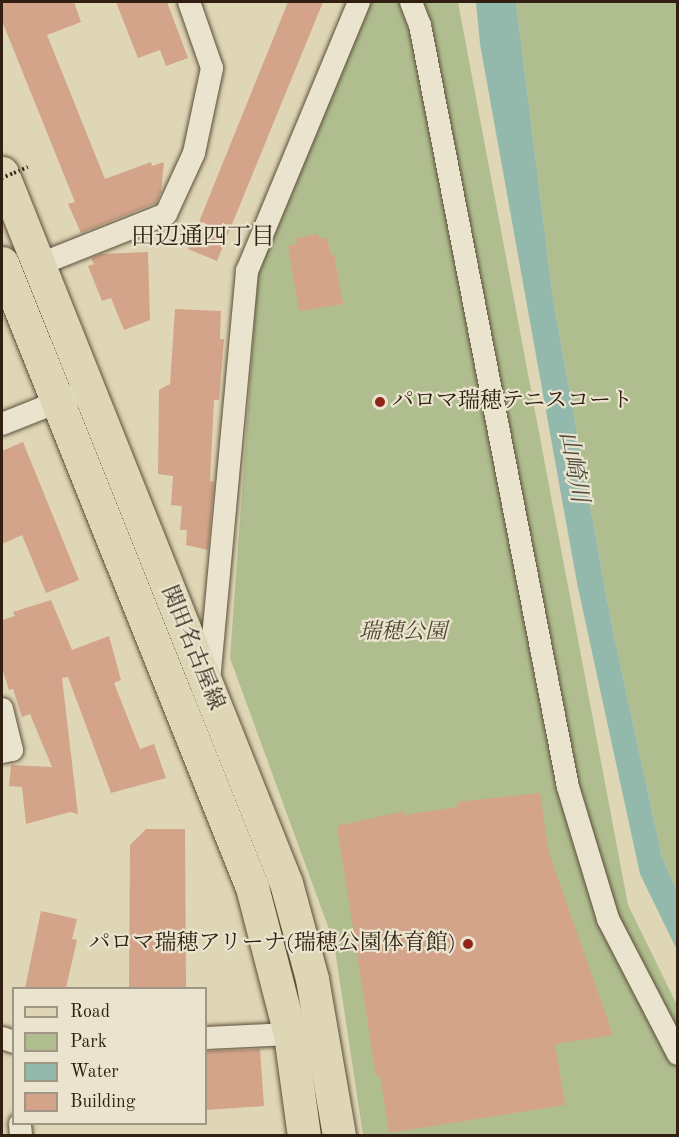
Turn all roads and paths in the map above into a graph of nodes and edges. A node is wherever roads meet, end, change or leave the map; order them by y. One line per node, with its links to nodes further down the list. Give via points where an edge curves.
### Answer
1 (189, 2): 6 (street, via 212,68 194,153 166,214)
2 (359, 2): 10 (street, via 247,271)
3 (411, 2): 15 (street, via 420,25 568,787 608,919)
4 (11, 172): 6 (main road, 関田名古屋線)
5 (2, 263): 8 (main road, 関田名古屋線)
6 (38, 265): 7 (main road, 関田名古屋線)
7 (87, 388): 8 (street); 10 (main road, 関田名古屋線)
8 (58, 404): 9 (street); 13 (main road, 関田名古屋線, via 252,887)
9 (2, 424)
10 (208, 689): 17 (main road, 関田名古屋線, via 286,883 312,979)
11 (2, 709): 12 (street, via 12,750)
12 (2, 752)
13 (290, 1034): 14 (street); 16 (main road, 関田名古屋線)
14 (207, 1038)
15 (678, 1054)
16 (304, 1136)
17 (339, 1136)

